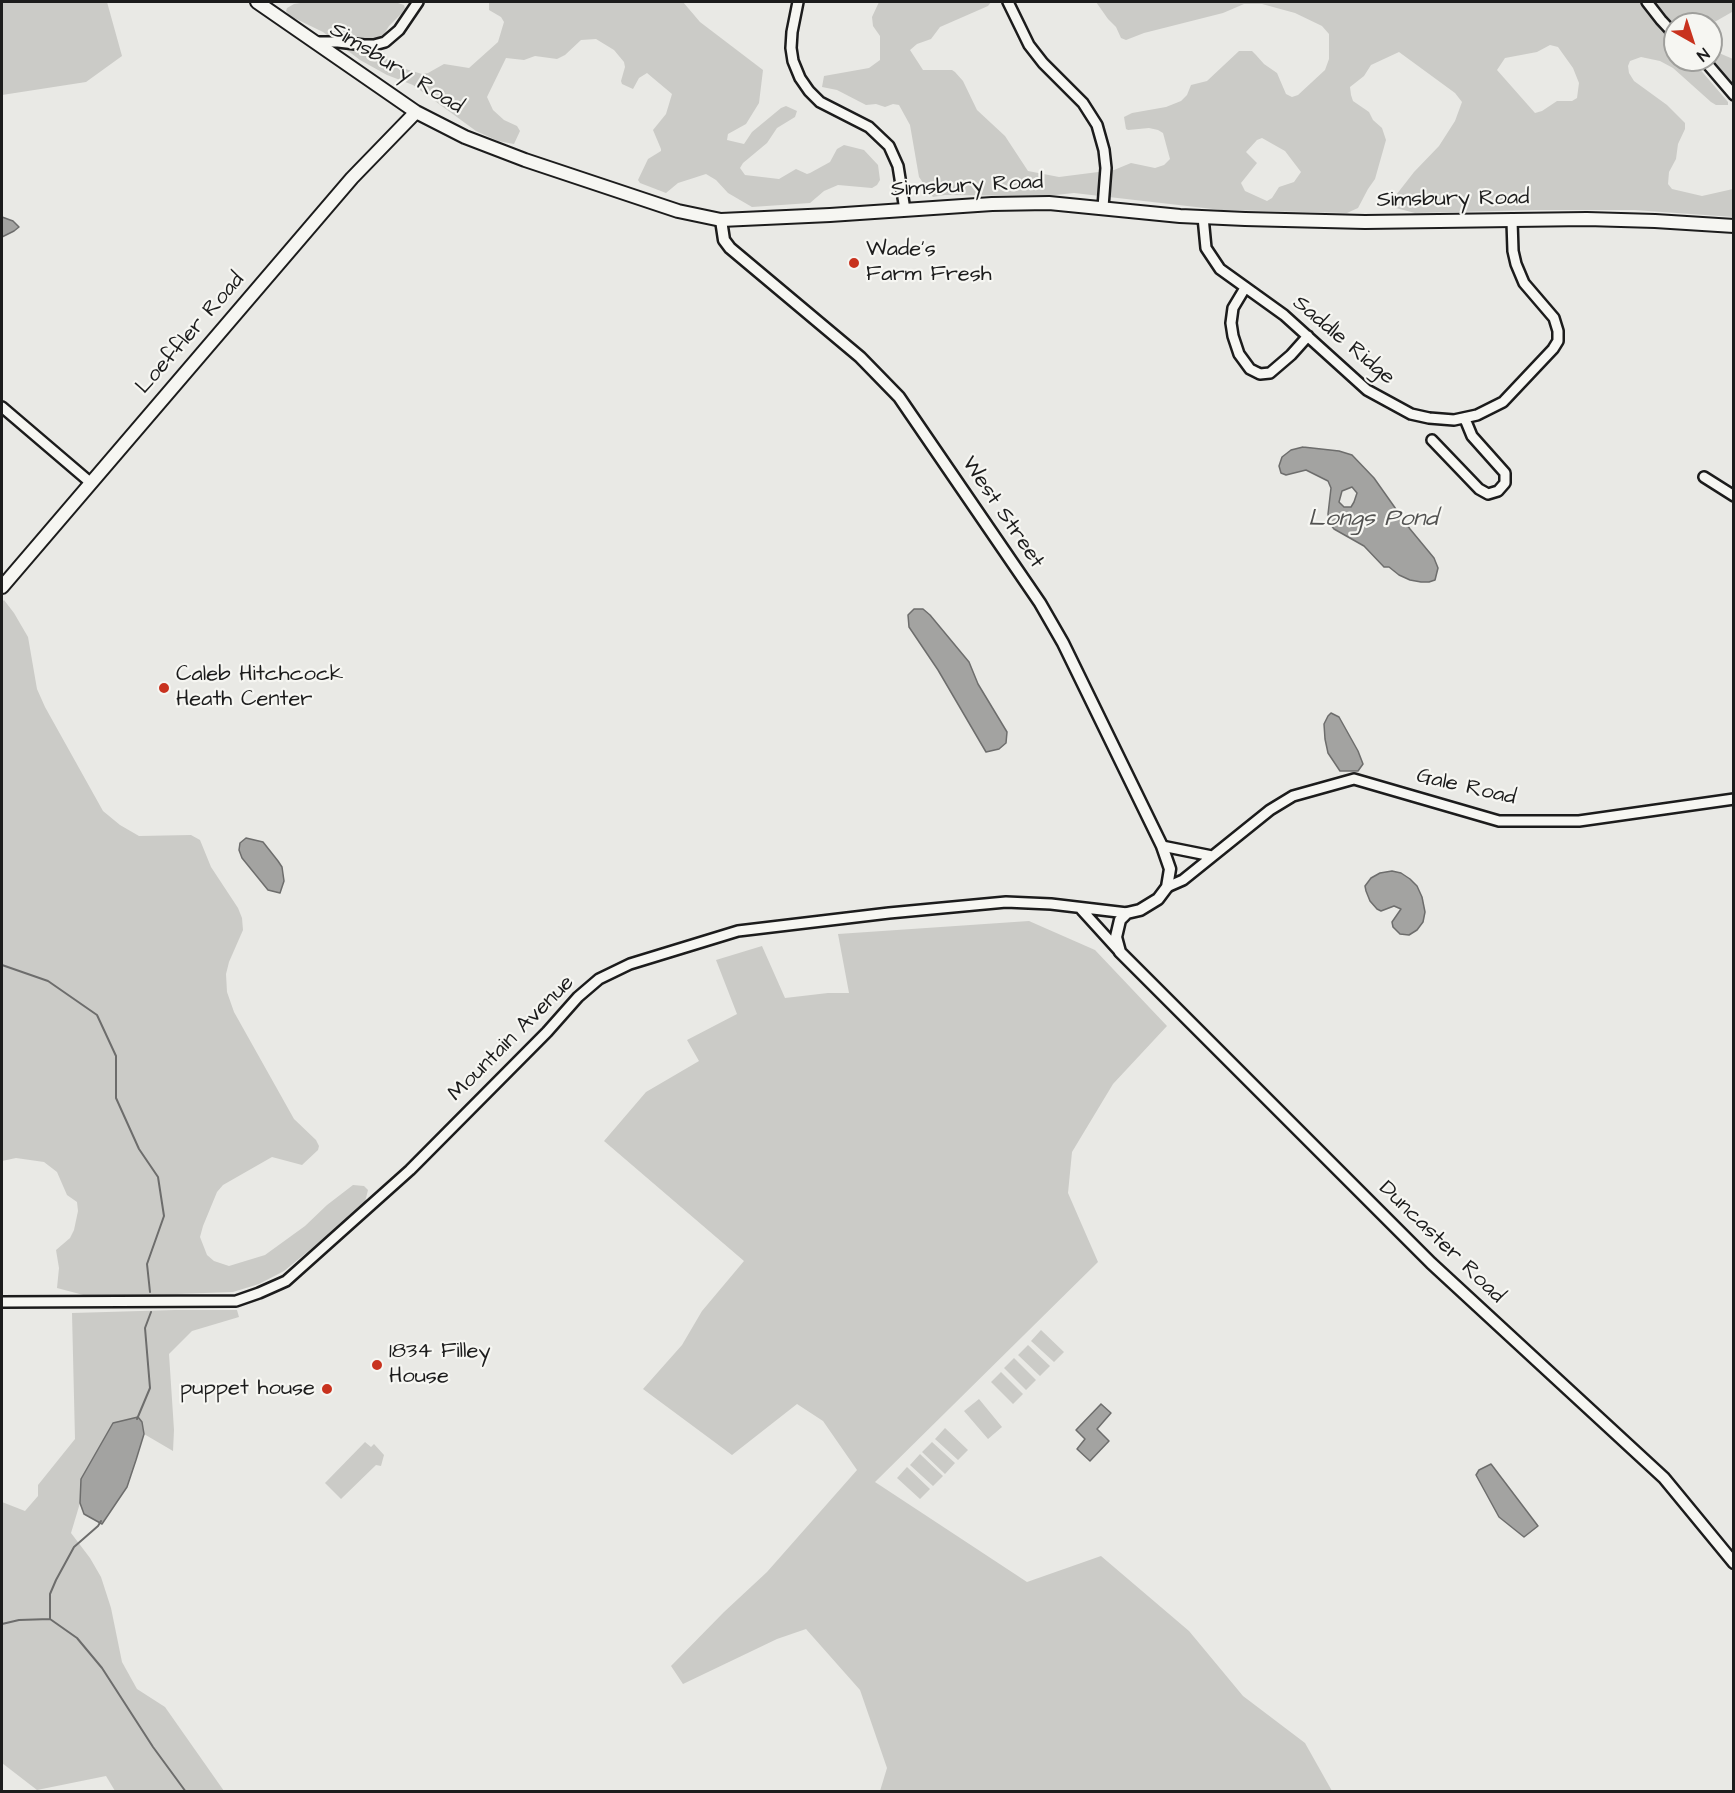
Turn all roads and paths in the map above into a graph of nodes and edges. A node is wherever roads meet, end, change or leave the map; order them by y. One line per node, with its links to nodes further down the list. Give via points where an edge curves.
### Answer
1 (256, 2): 7 (main road, Simsbury Road)
2 (418, 2): 7 (street, via 399,30 385,42)
3 (798, 2): 12 (street, via 791,48 800,78 820,102 869,127 889,146)
4 (1008, 2): 11 (street, via 1029,45 1083,103 1097,125 1106,168)
5 (1647, 2): 6 (street)
6 (1663, 22)
7 (313, 42): 10 (main road, Simsbury Road)
8 (1714, 72): 9 (street)
9 (1734, 95)
10 (416, 112): 14 (main road, Simsbury Road, via 465,137 525,160 678,212); 23 (main road, Loeffler Road, via 352,178)
11 (1103, 207): 12 (main road, Simsbury Road, via 1049,203); 13 (main road, Simsbury Road)
12 (905, 210): 14 (main road, Simsbury Road)
13 (1203, 217): 15 (main road, Simsbury Road); 17 (street, Saddle Ridge, via 1206,245 1214,261)
14 (721, 220): 27 (street, West Street, via 724,240 730,248 860,357 913,416 1052,624)
15 (1512, 221): 16 (main road, Simsbury Road, via 1655,220); 20 (street, Saddle Ridge, via 1516,264 1524,283 1554,318 1558,341 1503,402)
16 (1734, 226)
17 (1245, 288): 18 (street, Saddle Ridge); 18 (street, via 1233,308 1231,323 1239,354 1250,369 1270,373)
18 (1308, 336): 20 (street, Saddle Ridge, via 1385,402 1420,416)
19 (2, 406): 23 (street)
20 (1465, 419): 21 (street, via 1472,436 1505,473 1505,483 1498,491 1488,494 1479,489)
21 (1432, 440)
22 (1704, 477): 24 (street)
23 (91, 483): 25 (main road, Loeffler Road)
24 (1734, 496)
25 (2, 587)
26 (1734, 799): 28 (street, Gale Road, via 1579,821 1499,821 1354,779 1293,796)
27 (1162, 846): 28 (street); 29 (street, West Street, via 1170,869)
28 (1212, 856): 29 (street, Gale Road)
29 (1167, 887): 31 (street, Mountain Avenue, via 1158,899)
30 (1080, 908): 31 (street, Mountain Avenue); 32 (street, Duncaster Road); 33 (street, Mountain Avenue, via 1006,902 866,915 738,931 630,964 599,979 578,997 410,1170 286,1281 236,1301)
31 (1127, 913): 32 (street, via 1120,920 1116,937)
32 (1120, 952): 34 (street, Duncaster Road, via 1431,1263 1664,1478)
33 (2, 1302)
34 (1734, 1563)

